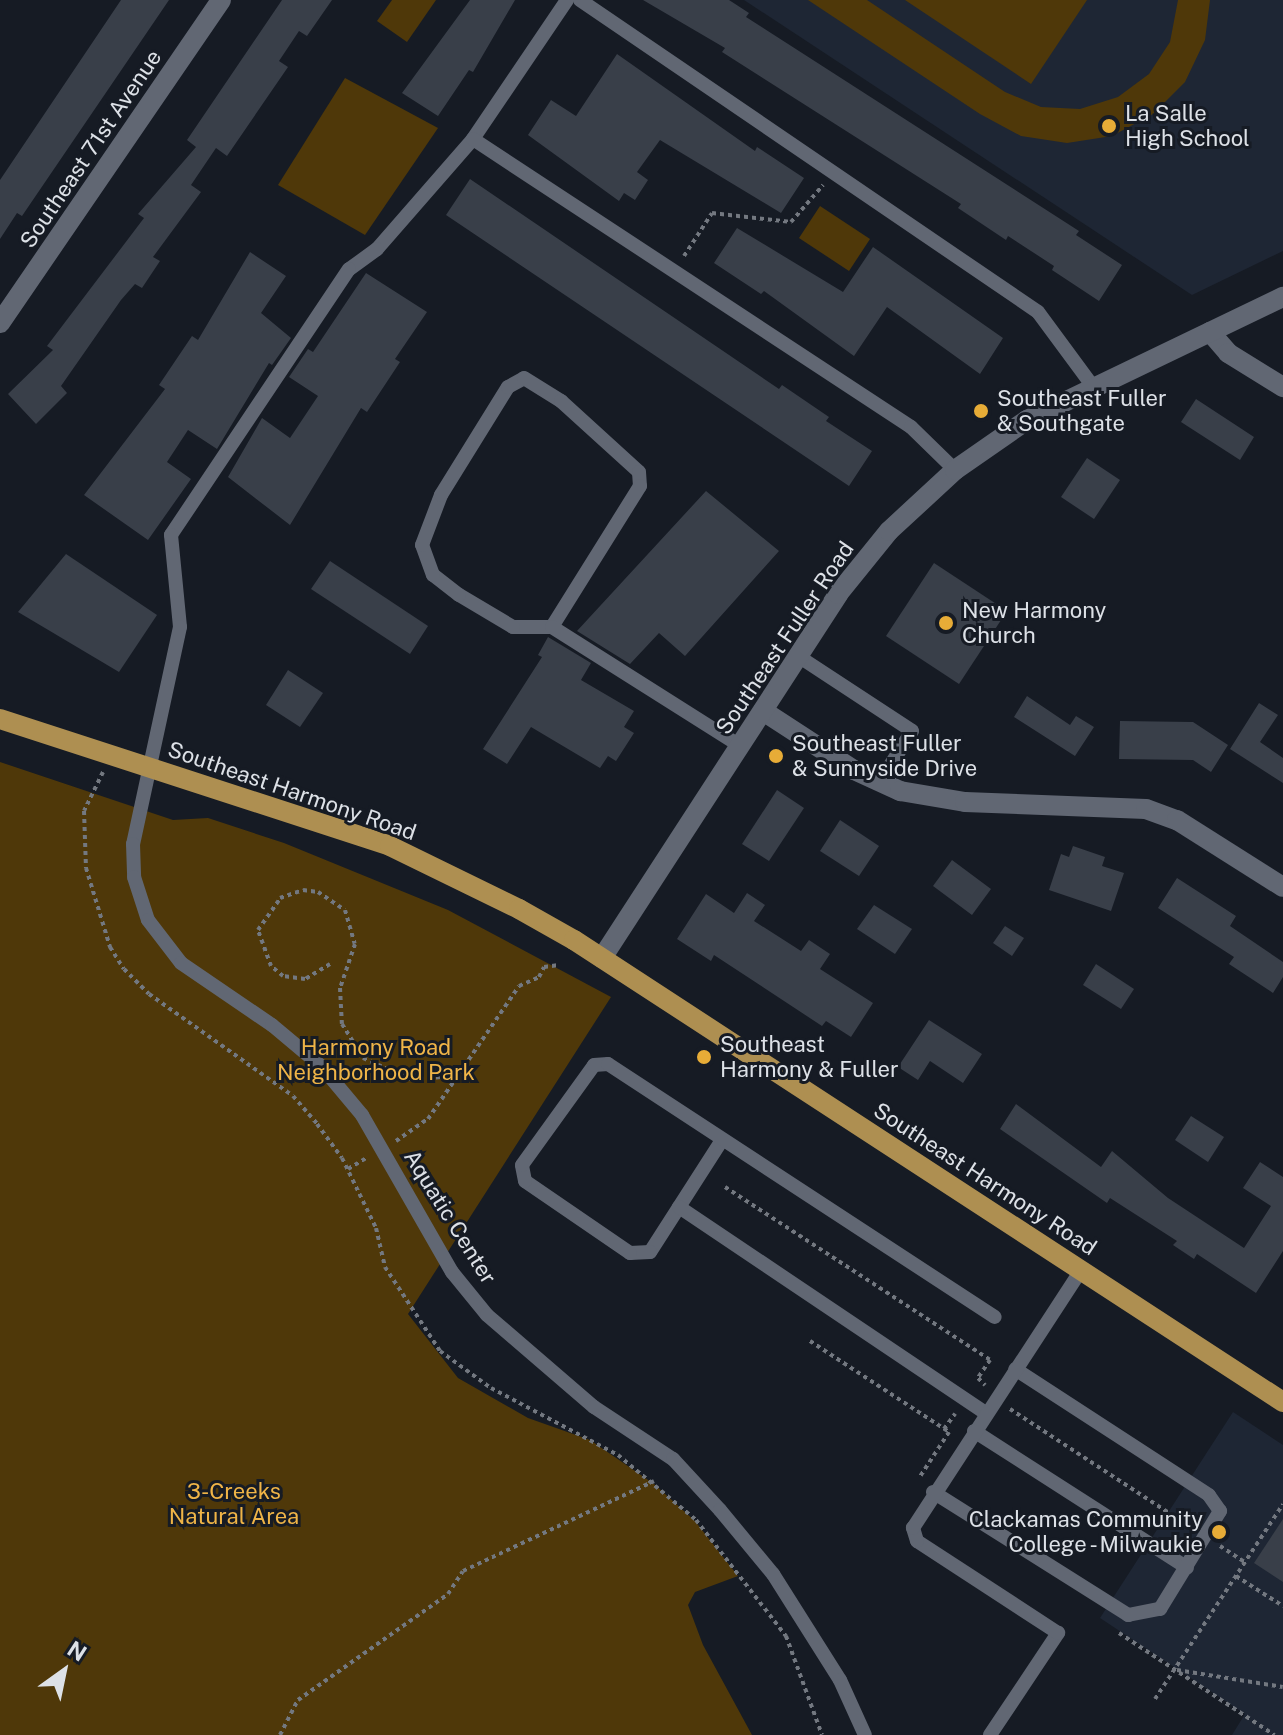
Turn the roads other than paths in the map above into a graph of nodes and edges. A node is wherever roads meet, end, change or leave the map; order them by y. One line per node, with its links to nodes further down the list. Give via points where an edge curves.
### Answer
1 (221, 0): 6 (street, Southeast 71st Avenue)
2 (567, 0): 4 (lane, Aquatic Center)
3 (580, 0): 9 (lane, via 1038,312)
4 (473, 139): 10 (lane, via 911,427); 16 (lane, Aquatic Center, via 377,249 349,269 171,535 180,627)
5 (1283, 297): 7 (street, Southeast Fuller Road)
6 (0, 323)
7 (1210, 332): 8 (street, via 1228,353); 9 (street, Southeast Fuller Road)
8 (1283, 387)
9 (1094, 388): 10 (street, Southeast Fuller Road, via 1027,420)
10 (955, 470): 12 (street, Southeast Fuller Road, via 861,564)
11 (552, 627): 11 (lane, via 640,486 639,472 561,401 524,378 508,387 441,495 422,545 433,575 459,595 513,627); 15 (lane)
12 (798, 656): 13 (street, Southeast Fuller Road); 17 (lane, via 912,731)
13 (763, 711): 15 (street, Southeast Fuller Road); 17 (street)
14 (0, 719): 16 (main road, Southeast Harmony Road)
15 (740, 746): 19 (street, Southeast Fuller Road)
16 (149, 768): 19 (main road, Southeast Harmony Road, via 390,846 519,909); 30 (lane, Aquatic Center, via 133,844 134,877 160,941 208,985 272,1025 321,1066 362,1115 452,1272 487,1315 584,1399 673,1459 720,1510 773,1574 840,1680)
17 (879, 783): 18 (street, via 927,799 1146,809 1177,820)
18 (1283, 887)
19 (602, 958): 22 (main road, Southeast Harmony Road)
20 (722, 1140): 21 (lane); 21 (lane, via 608,1064 594,1065 522,1165 525,1181 630,1253 650,1252); 23 (lane)
21 (679, 1207): 26 (lane)
22 (1081, 1270): 24 (lane); 25 (main road, Southeast Harmony Road)
23 (995, 1317)
24 (1015, 1369): 26 (lane); 29 (lane, via 1209,1495 1220,1511)
25 (1283, 1402)
26 (986, 1413): 27 (lane)
27 (974, 1431): 28 (lane); 29 (lane)
28 (933, 1492): 29 (lane, via 1128,1615 1160,1609); 31 (lane, via 917,1516 917,1541 1058,1633)
29 (1187, 1568)
30 (865, 1735)
31 (990, 1735)

